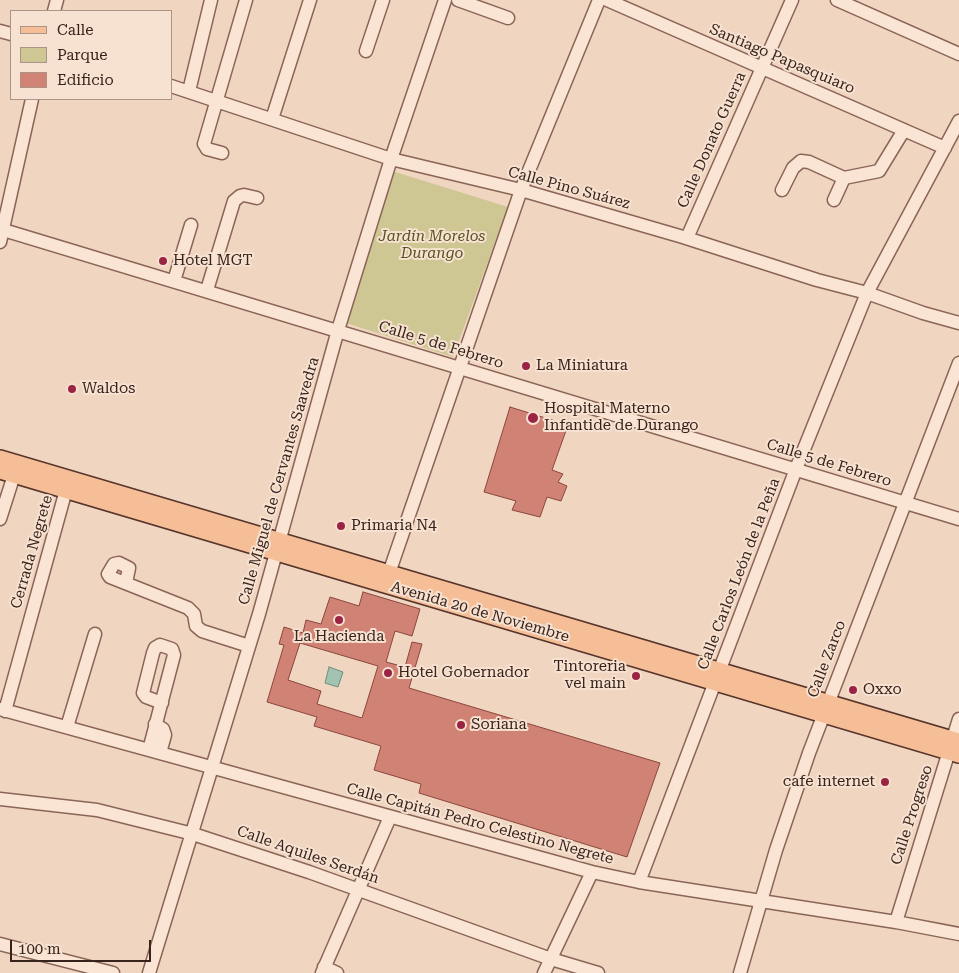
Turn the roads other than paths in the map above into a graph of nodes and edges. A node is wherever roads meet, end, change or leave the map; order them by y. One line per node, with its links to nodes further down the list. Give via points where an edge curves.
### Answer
1 (212, 0): 16 (street)
2 (246, 0): 18 (street)
3 (310, 0): 19 (street)
4 (383, 0): 12 (street)
5 (445, 0): 24 (street, Calle Miguel de Cervantes Saavedra)
6 (458, 0): 11 (street)
7 (599, 0): 26 (street)
8 (607, 0): 14 (street, Santiago Papasquiaro)
9 (792, 0): 14 (street, Calle Donato Guerra)
10 (837, 0): 13 (street)
11 (508, 18)
12 (366, 51)
13 (959, 54)
14 (761, 68): 21 (street, Santiago Papasquiaro); 32 (street, Calle Donato Guerra)
15 (172, 86): 16 (street, Calle Pino Suárez)
16 (189, 91): 18 (street, Calle Pino Suárez)
17 (32, 100): 31 (street)
18 (217, 101): 19 (street, Calle Pino Suárez); 23 (street, via 204,146)
19 (272, 119): 24 (street, Calle Pino Suárez)
20 (959, 121): 22 (street, Calle Carlos León de la Peña)
21 (904, 130): 22 (street, Santiago Papasquiaro); 25 (street, via 882,170)
22 (945, 148): 35 (street, Calle Carlos León de la Peña)
23 (222, 153)
24 (391, 159): 26 (street, Calle Pino Suárez); 37 (street, Calle Miguel de Cervantes Saavedra)
25 (844, 178): 27 (street, via 801,161 793,168); 29 (street)
26 (521, 190): 32 (street, Calle Pino Suárez); 39 (street)
27 (782, 190)
28 (257, 198): 34 (street, via 244,195 234,201)
29 (834, 200)
30 (191, 225): 33 (street)
31 (1, 233): 33 (street, Calle 5 de Febrero)
32 (687, 238): 35 (street, Calle Pino Suárez)
33 (174, 281): 34 (street, Calle 5 de Febrero)
34 (207, 290): 37 (street, Calle 5 de Febrero)
35 (866, 293): 36 (street, Calle Pino Suárez); 41 (street, Calle Carlos León de la Peña)
36 (959, 323)
37 (338, 330): 39 (street, Calle 5 de Febrero); 47 (street, Calle Miguel de Cervantes Saavedra)
38 (959, 363): 44 (street, Calle Zarco)
39 (459, 368): 41 (street, Calle 5 de Febrero); 48 (street)
40 (0, 458): 47 (main road, Avenida 20 de Noviembre)
41 (796, 470): 44 (street, Calle 5 de Febrero); 52 (street, Calle Carlos León de la Peña)
42 (7, 473): 43 (main road, Avenida 20 de Noviembre); 45 (street)
43 (66, 490): 47 (main road, Avenida 20 de Noviembre); 55 (street, Cerrada Negrete)
44 (905, 503): 46 (street, Calle 5 de Febrero); 54 (street, Calle Zarco)
45 (0, 519)
46 (959, 519)
47 (277, 546): 48 (main road, Avenida 20 de Noviembre); 51 (street, Calle Miguel de Cervantes Saavedra); 52 (main road, Avenida 20 de Noviembre)
48 (389, 573): 52 (main road, Avenida 20 de Noviembre)
49 (126, 583): 51 (street, via 188,608 194,614 198,630)
50 (95, 634): 57 (street)
51 (249, 646): 60 (street, Calle Miguel de Cervantes Saavedra)
52 (718, 676): 54 (main road, Avenida 20 de Noviembre); 65 (street, Calle Carlos León de la Peña)
53 (162, 703): 59 (street, via 156,724 165,735)
54 (826, 708): 58 (main road, Avenida 20 de Noviembre); 67 (street, Calle Zarco)
55 (3, 710): 57 (street, Calle Capitán Pedro Celestino Negrete)
56 (959, 719): 58 (street, Calle Progreso)
57 (67, 727): 59 (street, Calle Capitán Pedro Celestino Negrete)
58 (955, 747): 68 (street, Calle Progreso)
59 (155, 751): 60 (street, Calle Capitán Pedro Celestino Negrete)
60 (213, 768): 62 (street, Calle Capitán Pedro Celestino Negrete); 63 (street, Calle Miguel de Cervantes Saavedra)
61 (0, 799): 63 (street, Calle Aquiles Serdán, via 97,810)
62 (390, 817): 64 (street, Calle Capitán Pedro Celestino Negrete); 66 (street)
63 (193, 834): 66 (street, Calle Aquiles Serdán); 74 (street, Calle Miguel de Cervantes Saavedra)
64 (592, 872): 65 (street, Calle Capitán Pedro Celestino Negrete); 71 (street)
65 (639, 882): 67 (street, Calle Capitán Pedro Celestino Negrete)
66 (358, 889): 71 (street, Calle Aquiles Serdán); 72 (street)
67 (760, 900): 68 (street, Calle Capitán Pedro Celestino Negrete); 78 (street, Calle Zarco)
68 (896, 922): 69 (street, Calle Capitán Pedro Celestino Negrete)
69 (959, 934)
70 (0, 944): 73 (street)
71 (551, 959): 76 (street); 77 (street, Calle Aquiles Serdán)
72 (323, 970): 75 (street)
73 (114, 973)
74 (149, 973)
75 (337, 973)
76 (544, 973)
77 (598, 973)
78 (740, 973)

